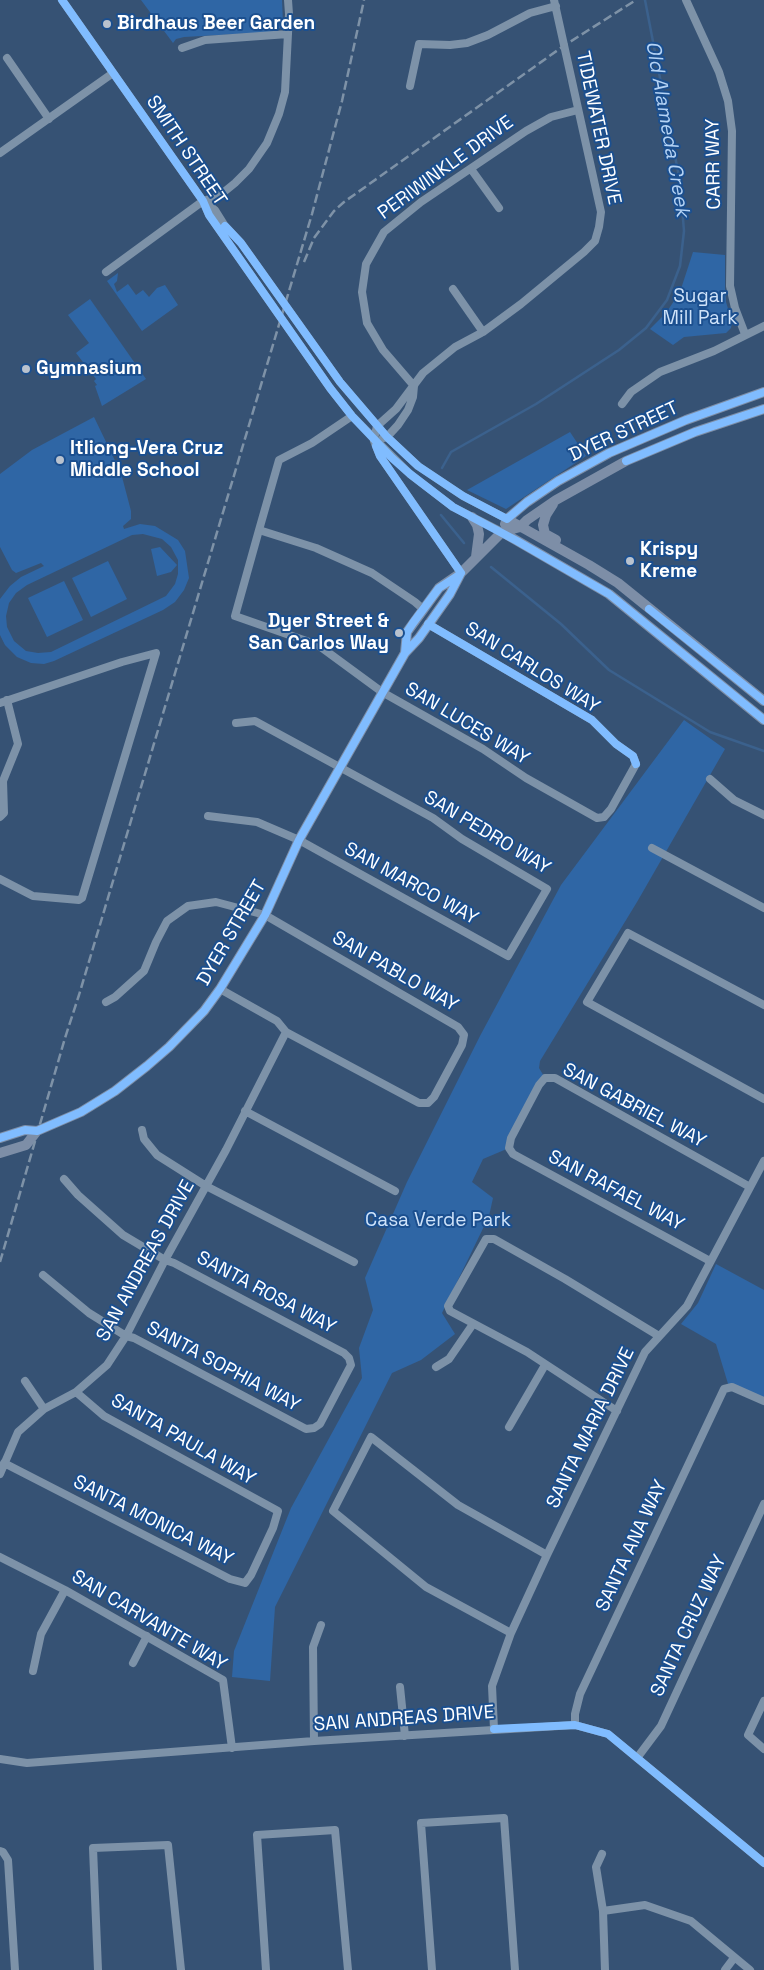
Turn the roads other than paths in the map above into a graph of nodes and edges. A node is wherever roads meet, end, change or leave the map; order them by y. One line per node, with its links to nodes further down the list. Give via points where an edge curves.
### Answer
1 (62, 0): 8 (street, SMITH STREET)
2 (288, 0): 5 (street)
3 (686, 0): 20 (street, CARR WAY, via 719,72 728,101 732,139 730,286)
4 (555, 3): 9 (street, via 467,43 419,44); 10 (street, TIDEWATER DRIVE)
5 (288, 34): 6 (street, via 205,40); 14 (street, via 285,92 267,143 235,183 219,196)
6 (182, 48)
7 (7, 58): 11 (street)
8 (113, 73): 11 (street); 14 (street, SMITH STREET)
9 (410, 86)
10 (578, 110): 13 (street, PERIWINKLE DRIVE, via 551,117); 19 (street, TIDEWATER DRIVE, via 601,212 595,240)
11 (49, 119): 12 (street)
12 (0, 153)
13 (471, 169): 15 (street); 21 (street, PERIWINKLE DRIVE, via 421,202 384,232 366,264 362,292 367,323 383,350)
14 (203, 201): 16 (street); 25 (street, SMITH STREET, via 209,215); 26 (street, SMITH STREET, via 215,210 241,243 340,382)
15 (499, 208)
16 (106, 272)
17 (452, 288): 19 (street)
18 (764, 326): 20 (street)
19 (483, 332): 21 (street, TIDEWATER DRIVE, via 455,348 423,373)
20 (746, 334): 23 (street, via 660,372 631,392)
21 (414, 386): 26 (street, TIDEWATER DRIVE); 27 (street, TIDEWATER DRIVE, via 408,410)
22 (764, 392): 31 (main road, DYER STREET, via 686,420 609,453 558,481)
23 (622, 404)
24 (764, 409): 29 (main road, DYER STREET, via 695,432 626,461)
25 (352, 416): 28 (street, SMITH STREET); 33 (street, via 279,460)
26 (377, 426): 27 (street, SMITH STREET); 28 (street)
27 (387, 437): 28 (street); 31 (street, SMITH STREET, via 418,466 463,496)
28 (374, 439): 30 (street, SMITH STREET, via 410,474 449,505); 37 (street, SMITH STREET, via 380,456)
29 (556, 500): 32 (main road, DYER STREET); 36 (main road, via 544,521 545,534 579,554)
30 (472, 517): 34 (street, SMITH STREET); 35 (main road, via 479,534)
31 (507, 519): 32 (main road); 34 (main road, DYER STREET)
32 (520, 527): 34 (main road, DYER STREET); 36 (main road)
33 (259, 530): 38 (street, via 316,548 372,573); 41 (street, SAN LUCES WAY, via 235,616 318,645)
34 (502, 532): 35 (main road, DYER STREET); 44 (main road, via 609,594)
35 (476, 557): 37 (main road, DYER STREET)
36 (589, 564): 42 (main road, via 618,583)
37 (461, 573): 38 (main road, DYER STREET, via 439,588); 39 (main road, DYER STREET)
38 (423, 609): 40 (main road, DYER STREET, via 407,632)
39 (428, 624): 40 (main road, DYER STREET); 51 (street, SAN CARLOS WAY, via 592,720 633,756 636,764)
40 (404, 654): 41 (main road, DYER STREET)
41 (382, 692): 46 (main road, DYER STREET); 51 (street, SAN LUCES WAY, via 597,818)
42 (764, 701)
43 (4, 702): 50 (street, via 18,744 3,781 4,813); 54 (street, via 156,653 85,894 79,900 33,896)
44 (764, 720)
45 (236, 724): 46 (street, via 255,721)
46 (340, 767): 52 (main road, DYER STREET); 57 (street, SAN PEDRO WAY, via 434,818 547,889)
47 (710, 779): 48 (street, via 734,800)
48 (764, 815)
49 (208, 816): 52 (street, SAN MARCO WAY, via 257,822)
50 (0, 817)
51 (604, 817)
52 (299, 840): 56 (main road, DYER STREET); 57 (street, SAN MARCO WAY)
53 (652, 848): 55 (street)
54 (0, 879)
55 (764, 908)
56 (265, 915): 58 (main road, DYER STREET); 59 (street, SAN PABLO WAY, via 216,902 188,906 167,921 144,971); 61 (street, SAN PABLO WAY, via 458,1027 464,1035 462,1045 434,1097 428,1103 419,1103)
57 (508, 956)
58 (220, 989): 61 (street, via 278,1021); 65 (main road, DYER STREET, via 204,1011 148,1066 80,1112)
59 (106, 1002)
60 (764, 1005): 62 (street, via 628,933 587,1002)
61 (286, 1032): 63 (street, SAN ANDREAS DRIVE)
62 (764, 1099)
63 (245, 1111): 71 (street, SAN ANDREAS DRIVE); 73 (street)
64 (142, 1130): 71 (street, via 144,1139 157,1155)
65 (37, 1131): 66 (main road, DYER STREET, via 25,1130); 68 (main road, DYER STREET, via 26,1145)
66 (0, 1138)
67 (509, 1148): 72 (street, SAN GABRIEL WAY, via 539,1085 545,1078 555,1078); 75 (street, SAN RAFAEL WAY, via 513,1154)
68 (0, 1153)
69 (764, 1161): 72 (street, SANTA MARIA DRIVE)
70 (64, 1179): 74 (street, SANTA ROSA WAY, via 123,1235)
71 (206, 1186): 74 (street, SAN ANDREAS DRIVE); 76 (street)
72 (750, 1187): 75 (street, SANTA MARIA DRIVE)
73 (395, 1191)
74 (165, 1260): 79 (street, SAN ANDREAS DRIVE); 81 (street, SANTA ROSA WAY)
75 (710, 1261): 80 (street, SANTA MARIA DRIVE, via 686,1306)
76 (354, 1262)
77 (43, 1275): 79 (street, SANTA SOPHIA WAY, via 89,1314)
78 (473, 1324): 80 (street, via 450,1311 448,1306 486,1239 494,1239); 82 (street); 83 (street, via 449,1359)
79 (126, 1336): 81 (street, SANTA SOPHIA WAY, via 306,1429 320,1424 350,1365); 85 (street, SAN ANDREAS DRIVE, via 107,1365)
80 (659, 1336): 88 (street, SANTA MARIA DRIVE, via 645,1352)
81 (349, 1358)
82 (545, 1365): 88 (street); 89 (street)
83 (436, 1367)
84 (25, 1381): 87 (street)
85 (76, 1392): 87 (street, SAN ANDREAS DRIVE); 93 (street, SANTA PAULA WAY, via 104,1416)
86 (764, 1401): 104 (street, SANTA ANA WAY, via 729,1387 724,1389 580,1694)
87 (44, 1409): 90 (street, SAN ANDREAS DRIVE, via 18,1432)
88 (617, 1411): 94 (street, SANTA MARIA DRIVE)
89 (509, 1427)
90 (4, 1463): 91 (street, SAN ANDREAS DRIVE); 93 (street, SANTA MONICA WAY, via 230,1579 245,1583)
91 (0, 1474)
92 (764, 1504): 111 (street, SANTA CRUZ WAY, via 661,1726)
93 (278, 1512)
94 (548, 1555): 98 (street, SANTA MARIA DRIVE); 98 (street, via 458,1505 371,1437 333,1511 426,1587)
95 (0, 1557): 96 (street, SAN CARVANTE WAY)
96 (65, 1590): 99 (street, SAN CARVANTE WAY); 101 (street, via 41,1634)
97 (321, 1625): 107 (street, via 313,1648)
98 (510, 1633): 105 (street, SANTA MARIA DRIVE, via 492,1686)
99 (147, 1636): 100 (street); 108 (street, SAN CARVANTE WAY, via 223,1680)
100 (133, 1663)
101 (33, 1671)
102 (400, 1688): 106 (street)
103 (764, 1701): 109 (street, via 748,1735)
104 (575, 1725): 105 (street, SAN ANDREAS DRIVE); 111 (street, SAN ANDREAS DRIVE, via 608,1734)
105 (494, 1730): 106 (street, SAN ANDREAS DRIVE)
106 (405, 1736): 107 (street, SAN ANDREAS DRIVE)
107 (314, 1741): 108 (street, SAN ANDREAS DRIVE)
108 (232, 1748): 110 (street, SAN ANDREAS DRIVE, via 27,1763)
109 (764, 1749)
110 (0, 1758)
111 (637, 1758): 114 (street, SAN ANDREAS DRIVE)
112 (2, 1852): 117 (street, via 8,1860)
113 (602, 1854): 115 (street, via 596,1867)
114 (764, 1863)
115 (603, 1911): 116 (street, via 645,1905 691,1921); 124 (street)
116 (734, 1958): 125 (street); 126 (street)
117 (15, 1970)
118 (98, 1970): 119 (street, via 94,1848 168,1845)
119 (181, 1970)
120 (266, 1970): 121 (street, via 257,1836 336,1830)
121 (348, 1970)
122 (432, 1970): 123 (street, via 421,1823 504,1818)
123 (514, 1970)
124 (605, 1970)
125 (725, 1970)
126 (750, 1970)

